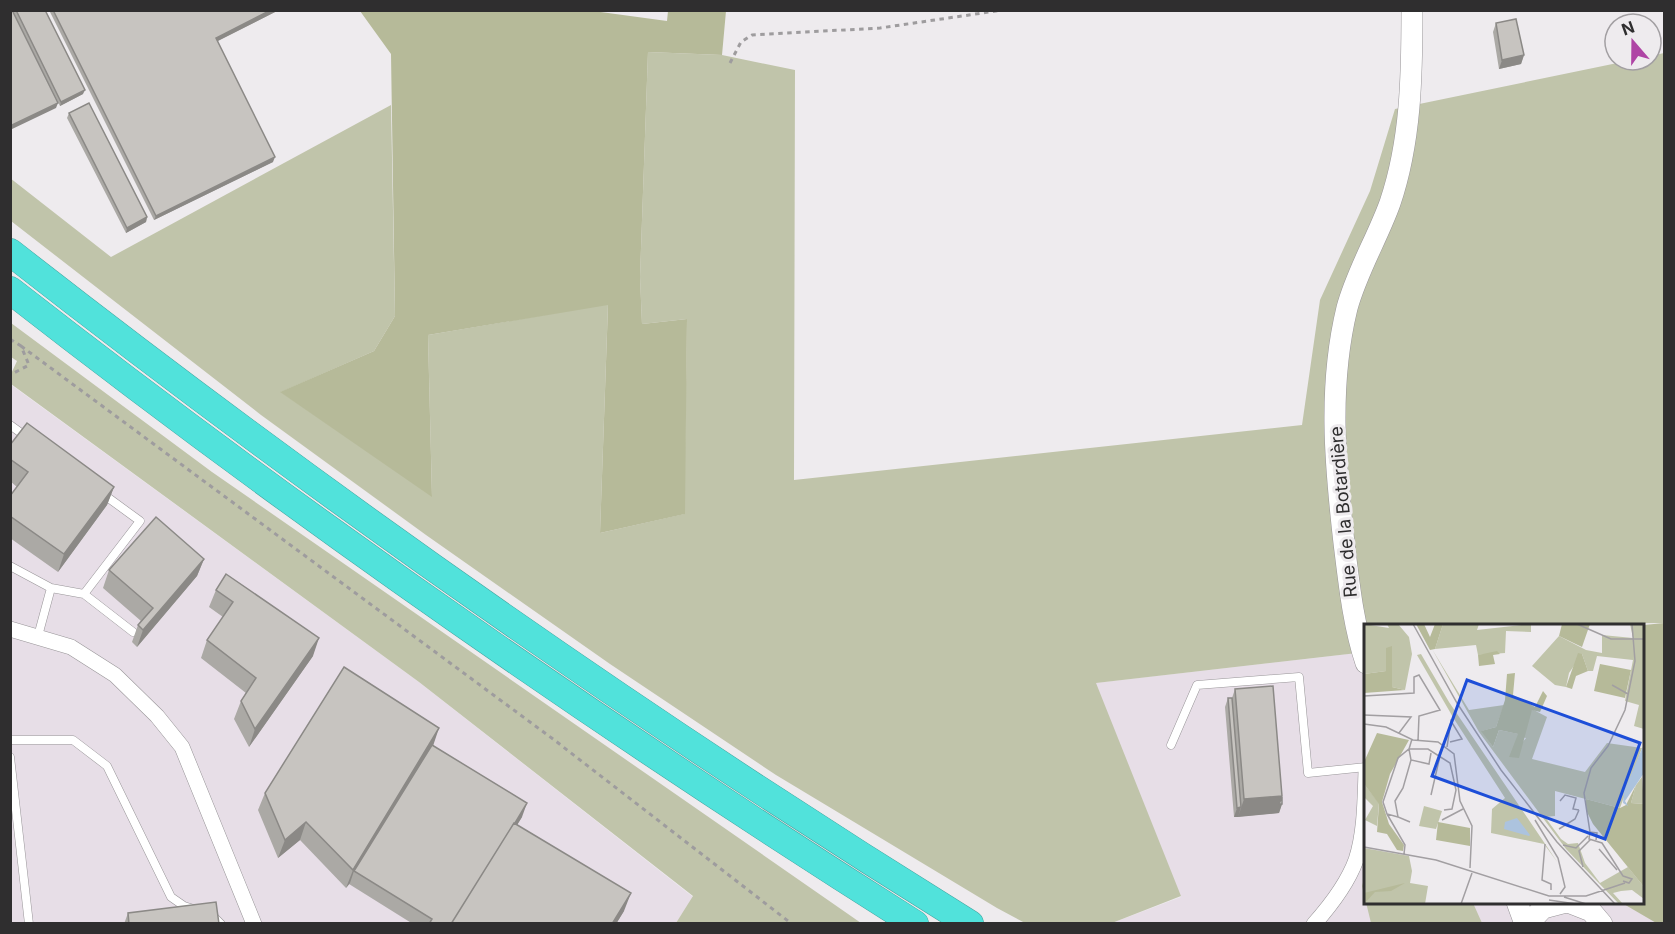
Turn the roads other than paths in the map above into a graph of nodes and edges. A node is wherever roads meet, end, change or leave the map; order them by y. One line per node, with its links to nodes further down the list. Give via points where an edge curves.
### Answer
1 (1413, 10): 13 (street, Rue de la Botardière, via 1408,129 1400,170 1348,308 1335,374 1338,489 1352,609)
2 (10, 252): 26 (highway, via 242,430 491,608 722,765)
3 (10, 290): 25 (highway, via 460,623)
4 (10, 424): 5 (lane)
5 (38, 445)
6 (94, 486): 9 (lane, via 140,521)
7 (10, 566): 8 (lane)
8 (51, 588): 9 (lane); 12 (lane)
9 (84, 594): 11 (lane)
10 (10, 629): 12 (street)
11 (133, 632)
12 (38, 636): 24 (street, via 71,647 115,675 182,747)
13 (1364, 655)
14 (10, 740): 23 (lane, via 73,740 107,765 171,897 184,906 206,911)
15 (1171, 745): 17 (lane, via 1197,685 1299,677 1308,773)
16 (10, 757): 22 (lane)
17 (1364, 767)
18 (1364, 806): 27 (street, via 1356,860)
19 (1517, 904): 28 (street)
20 (1557, 904): 28 (street, via 1543,908)
21 (1564, 904): 29 (street, via 1591,911)
22 (29, 924)
23 (221, 924)
24 (254, 924)
25 (915, 924)
26 (970, 924)
27 (1314, 924)
28 (1527, 924)
29 (1602, 924)

